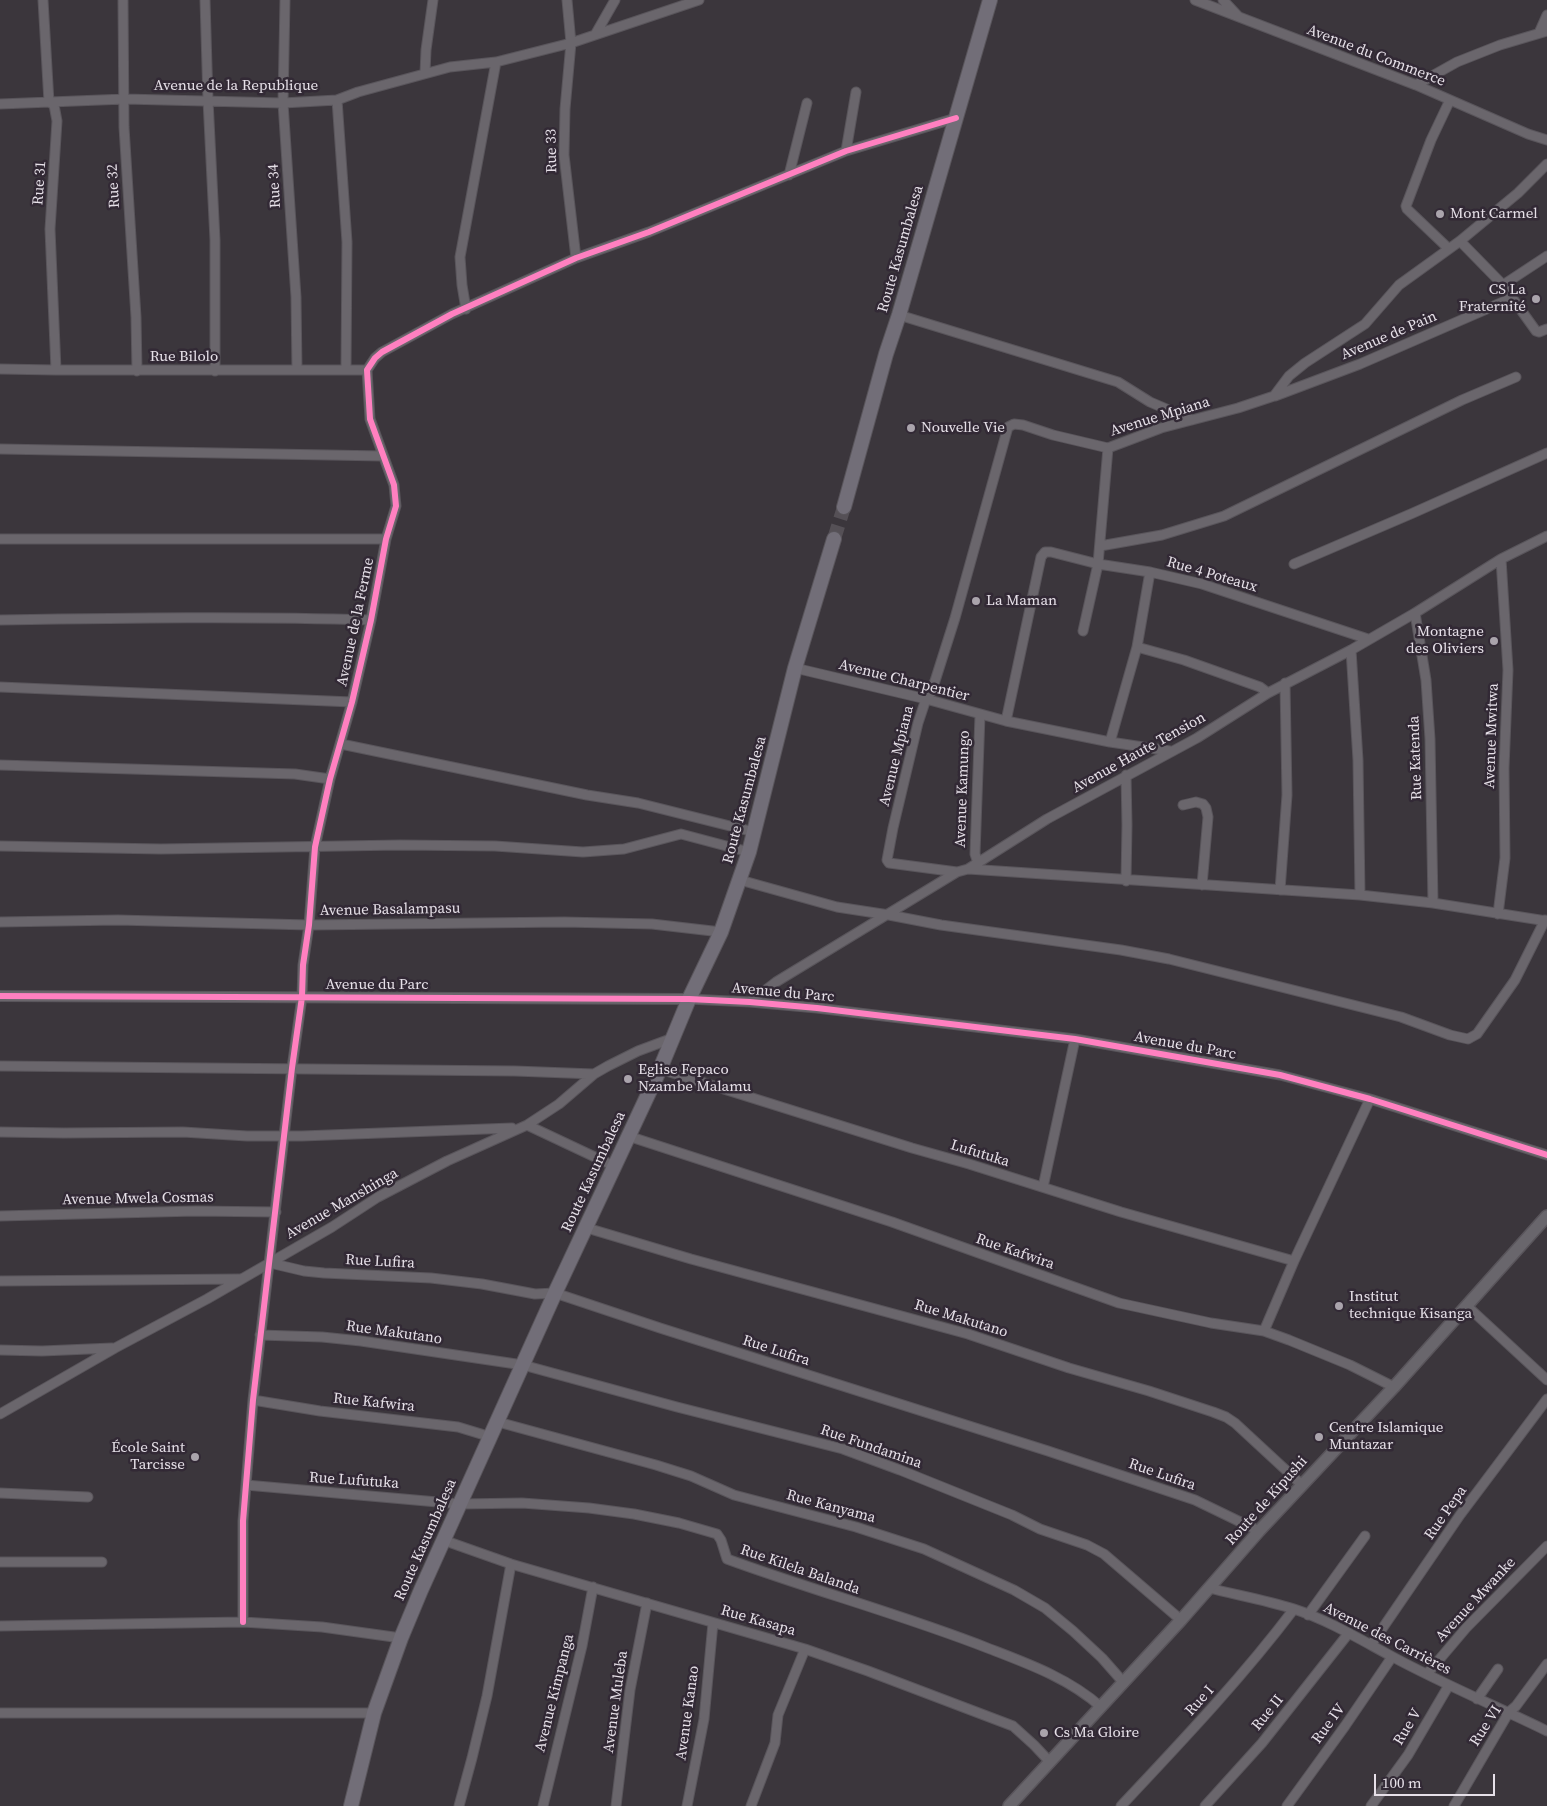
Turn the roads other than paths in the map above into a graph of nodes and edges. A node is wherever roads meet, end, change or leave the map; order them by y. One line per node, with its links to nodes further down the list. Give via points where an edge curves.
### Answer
1 (43, 0): 25 (street, Rue 31)
2 (123, 0): 21 (street, Rue 32)
3 (205, 0): 22 (street)
4 (285, 0): 26 (street, Rue 34)
5 (433, 0): 18 (street)
6 (566, 0): 16 (street, Rue 33)
7 (615, 0): 15 (street)
8 (699, 0): 15 (street, Avenue de la Republique)
9 (990, 0): 29 (highway, Route Kasumbalesa)
10 (1195, 0): 13 (street, Avenue du Commerce)
11 (1223, 0): 13 (street)
12 (1547, 15): 14 (street)
13 (1240, 18): 19 (street, Avenue du Commerce)
14 (1543, 32): 19 (street, via 1457,62)
15 (595, 35): 16 (street, Avenue de la Republique)
16 (571, 43): 17 (street, Avenue de la Republique); 37 (street, Rue 33, via 564,155)
17 (496, 62): 18 (street, Avenue de la Republique); 40 (street, via 460,257)
18 (425, 73): 23 (street, Avenue de la Republique)
19 (1416, 85): 24 (street, Avenue du Commerce)
20 (856, 92): 31 (street)
21 (124, 99): 22 (street, Avenue de la Republique); 25 (street, Avenue de la Republique); 48 (street, Rue 32)
22 (208, 100): 26 (street, Avenue de la Republique); 49 (street, via 215,240)
23 (337, 100): 26 (street, Avenue de la Republique); 44 (street, via 347,242)
24 (1450, 100): 30 (street, Avenue du Commerce); 35 (street, via 1406,206)
25 (49, 102): 28 (street, Avenue de la Republique); 45 (street, Rue 31, via 54,105 56,121 50,229)
26 (283, 103): 46 (street, Rue 34, via 296,297)
27 (807, 103): 33 (street)
28 (0, 104)
29 (956, 118): 31 (street); 41 (highway, Route Kasumbalesa)
30 (1547, 140)
31 (846, 152): 33 (street)
32 (1547, 164): 34 (street)
33 (789, 175): 37 (street)
34 (1460, 241): 35 (street); 38 (street)
35 (1449, 249): 51 (street, via 1399,285 1365,324 1289,376)
36 (1547, 256): 38 (street)
37 (576, 258): 40 (street)
38 (1503, 285): 39 (street)
39 (1512, 298): 42 (street, via 1536,331); 51 (street, Avenue de Pain, via 1360,364)
40 (466, 309): 47 (street, via 382,352)
41 (899, 315): 52 (street, via 1118,382 1150,402); 57 (highway, Route Kasumbalesa)
42 (1547, 329)
43 (0, 369): 45 (street, Rue Bilolo)
44 (346, 369): 46 (street, Rue Bilolo); 47 (street, Rue Bilolo)
45 (56, 370): 48 (street, Rue Bilolo)
46 (297, 370): 49 (street, Rue Bilolo)
47 (367, 370): 56 (street, Avenue de la Ferme, via 370,419)
48 (137, 371): 49 (street, Rue Bilolo)
49 (215, 371)
50 (1516, 377): 62 (street, via 1224,516 1162,535)
51 (1274, 396): 52 (street, Avenue Mpiana)
52 (1192, 420): 53 (street, Avenue Mpiana)
53 (1108, 448): 62 (street); 78 (street, Avenue Mpiana, via 1023,425 1008,427 955,618)
54 (0, 449): 56 (street)
55 (1547, 453): 65 (street)
56 (383, 456): 60 (street, Avenue de la Ferme, via 394,485 396,506)
57 (844, 507)
58 (1547, 536): 63 (street, Avenue Haute Tension)
59 (0, 539): 60 (street)
60 (386, 539): 69 (street, Avenue de la Ferme)
61 (834, 539): 74 (highway, Route Kasumbalesa)
62 (1100, 546): 64 (street)
63 (1502, 559): 67 (street, Avenue Haute Tension); 102 (street, Avenue Mwitwa, via 1508,670 1505,858)
64 (1098, 564): 66 (street, Rue 4 Poteaux); 70 (street); 81 (street, Rue 4 Poteaux, via 1051,552 1045,552 1041,557)
65 (1294, 564)
66 (1150, 572): 71 (street, Rue 4 Poteaux, via 1202,584); 72 (street)
67 (1415, 613): 71 (street, Avenue Haute Tension); 101 (street, Rue Katenda, via 1426,680 1430,739)
68 (0, 620): 69 (street)
69 (371, 620): 79 (street, Avenue de la Ferme)
70 (1083, 631)
71 (1368, 639): 73 (street, Avenue Haute Tension)
72 (1137, 647): 77 (street, via 1184,660 1260,687); 82 (street)
73 (1351, 650): 75 (street, Avenue Haute Tension); 100 (street, via 1358,760)
74 (795, 668): 78 (street, Avenue Charpentier); 89 (highway, Route Kasumbalesa)
75 (1285, 683): 77 (street, Avenue Haute Tension); 99 (street, via 1287,795)
76 (0, 687): 79 (street)
77 (1268, 693): 84 (street, Avenue Haute Tension)
78 (926, 699): 80 (street, Avenue Charpentier); 95 (street, Avenue Mpiana, via 887,860)
79 (352, 702): 83 (street, Avenue de la Ferme)
80 (980, 714): 81 (street, Avenue Charpentier); 93 (street, Avenue Kamungo, via 975,854)
81 (1006, 721): 82 (street, Avenue Charpentier)
82 (1110, 742): 84 (street, Avenue Charpentier)
83 (341, 744): 87 (street, Avenue de la Ferme); 89 (street, via 638,803)
84 (1171, 752): 86 (street, Avenue Haute Tension)
85 (0, 765): 87 (street, via 295,774)
86 (1126, 775): 93 (street, Avenue Haute Tension); 97 (street)
87 (330, 779): 91 (street, Avenue de la Ferme)
88 (1183, 805): 98 (street, via 1203,804 1208,816)
89 (754, 832): 92 (highway, Route Kasumbalesa)
90 (0, 846): 91 (street)
91 (316, 847): 92 (street, via 495,846 583,852 624,849 681,834); 106 (street, Avenue de la Ferme)
92 (749, 852): 96 (highway, Route Kasumbalesa)
93 (978, 863): 94 (street, Avenue Haute Tension)
94 (968, 869): 95 (street, Avenue Haute Tension); 97 (street)
95 (957, 872): 103 (street, Avenue Haute Tension)
96 (740, 880): 103 (street, via 837,907); 107 (highway, Route Kasumbalesa)
97 (1126, 881): 98 (street)
98 (1202, 885): 99 (street)
99 (1280, 890): 100 (street)
100 (1360, 895): 101 (street)
101 (1433, 903): 102 (street)
102 (1498, 914): 104 (street)
103 (889, 915): 104 (street, via 1169,959 1401,1017 1468,1039 1477,1034 1515,980); 111 (street, Avenue Haute Tension, via 776,982)
104 (1546, 921)
105 (0, 922): 106 (street, Avenue Basalampasu, via 118,920)
106 (309, 925): 107 (street, Avenue Basalampasu, via 564,922 652,924); 109 (street, Avenue de la Ferme)
107 (721, 932): 110 (highway, Route Kasumbalesa)
108 (0, 996): 109 (street, Avenue du Parc)
109 (302, 997): 110 (street, Avenue du Parc); 115 (street, Avenue de la Ferme)
110 (689, 1000): 111 (street, Avenue du Parc); 112 (highway, Route Kasumbalesa)
111 (750, 1002): 113 (street, Avenue du Parc)
112 (673, 1038): 116 (highway, Route Kasumbalesa); 117 (street, Avenue Manshinga, via 638,1051)
113 (1076, 1039): 118 (street, Avenue du Parc, via 1280,1076); 126 (street)
114 (0, 1066): 115 (street)
115 (292, 1068): 117 (street); 122 (street, Avenue de la Ferme)
116 (660, 1069): 123 (highway, Route Kasumbalesa); 126 (street, Lufutuka)
117 (594, 1074): 119 (street, Avenue Manshinga, via 559,1104)
118 (1370, 1100): 124 (street, Avenue du Parc); 131 (street)
119 (527, 1124): 120 (street, Avenue Manshinga); 125 (street)
120 (517, 1128): 122 (street); 132 (street, Avenue Manshinga, via 378,1197)
121 (0, 1132): 122 (street, via 183,1132)
122 (284, 1136): 127 (street, Avenue de la Ferme)
123 (628, 1136): 125 (highway, Route Kasumbalesa); 137 (street, Rue Kafwira, via 892,1222 1119,1303)
124 (1547, 1155)
125 (614, 1166): 130 (highway, Route Kasumbalesa)
126 (1043, 1187): 131 (street, Lufutuka, via 1129,1215)
127 (276, 1212): 128 (street, Avenue Mwela Cosmas, via 196,1210); 132 (street, Avenue de la Ferme)
128 (0, 1216)
129 (1545, 1223): 136 (main road, Route de Kipushi)
130 (586, 1228): 135 (highway, Route Kasumbalesa); 150 (street, Rue Makutano, via 968,1334 1213,1412 1235,1423)
131 (1294, 1261): 137 (street)
132 (270, 1262): 133 (street, Avenue Manshinga); 135 (street, Rue Lufira, via 304,1271 431,1278 535,1294); 138 (street, Avenue de la Ferme)
133 (241, 1279): 134 (street); 139 (street, Avenue Manshinga)
134 (0, 1281)
135 (555, 1293): 141 (highway, Route Kasumbalesa); 154 (street, Rue Lufira, via 1195,1500)
136 (1467, 1306): 142 (street); 143 (main road, Route de Kipushi)
137 (1264, 1331): 143 (street, Rue Kafwira, via 1320,1352)
138 (260, 1335): 141 (street, Rue Makutano, via 361,1341); 145 (street, Avenue de la Ferme)
139 (116, 1348): 140 (street); 146 (street, Avenue Manshinga)
140 (0, 1350)
141 (523, 1365): 147 (highway, Route Kasumbalesa); 166 (street, Rue Fundamina, via 830,1446 900,1470 1104,1554)
142 (1547, 1380)
143 (1394, 1387): 150 (main road, Route de Kipushi)
144 (1547, 1399): 172 (street, Rue Pepa, via 1460,1515)
145 (253, 1400): 148 (street, Rue Kafwira, via 458,1427); 149 (street, Avenue de la Ferme)
146 (0, 1414)
147 (498, 1422): 148 (highway, Route Kasumbalesa); 178 (street, Rue Kanyama, via 656,1465 734,1495 856,1527 924,1549 1014,1590 1045,1608 1102,1658)
148 (491, 1437): 153 (highway, Route Kasumbalesa)
149 (246, 1485): 153 (street, Rue Lufutuka); 167 (street, Avenue de la Ferme)
150 (1302, 1485): 154 (main road, Route de Kipushi)
151 (0, 1493): 152 (street)
152 (88, 1497)
153 (460, 1504): 156 (highway, Route Kasumbalesa); 181 (street, Rue Kilela Balanda, via 522,1502 603,1509 679,1523 717,1534 727,1559 978,1644 1067,1682)
154 (1259, 1531): 162 (main road, Route de Kipushi)
155 (1365, 1536): 165 (street)
156 (443, 1540): 160 (street, Rue Kasapa); 171 (highway, Route Kasumbalesa)
157 (1547, 1546): 177 (street, Avenue Mwanke, via 1466,1628)
158 (0, 1562): 159 (street)
159 (102, 1562)
160 (511, 1564): 161 (street, Rue Kasapa); 189 (street, via 487,1696)
161 (593, 1587): 163 (street, Rue Kasapa); 190 (street, Avenue Kimpanga)
162 (1209, 1588): 164 (street, Avenue des Carrières); 166 (main road, Route de Kipushi)
163 (647, 1603): 168 (street, Rue Kasapa); 191 (street, Avenue Muleba, via 630,1690)
164 (1294, 1609): 165 (street, Avenue des Carrières); 194 (street, Rue I, via 1216,1703)
165 (1308, 1615): 170 (street, Avenue des Carrières)
166 (1181, 1620): 178 (main road, Route de Kipushi)
167 (243, 1622): 169 (street); 171 (street, via 322,1627)
168 (713, 1623): 173 (street, Rue Kasapa); 192 (street, Avenue Kanao, via 704,1719)
169 (0, 1626)
170 (1348, 1634): 172 (street, Avenue des Carrières); 195 (street, Rue II, via 1262,1743)
171 (401, 1638): 184 (highway, Route Kasumbalesa)
172 (1372, 1645): 174 (street, Avenue des Carrières)
173 (805, 1649): 186 (street, Rue Kasapa, via 1013,1726); 193 (street, via 778,1715 775,1743)
174 (1392, 1657): 177 (street, Avenue des Carrières); 196 (street, Rue IV)
175 (1547, 1664): 182 (street, Rue VI)
176 (1498, 1669): 180 (street)
177 (1426, 1674): 179 (street, Avenue des Carrières)
178 (1124, 1683): 181 (main road, Route de Kipushi)
179 (1449, 1685): 180 (street, Avenue des Carrières); 197 (street, Rue V, via 1408,1755)
180 (1477, 1699): 182 (street, Avenue des Carrières)
181 (1101, 1707): 186 (main road, Route de Kipushi)
182 (1509, 1712): 185 (street, Avenue des Carrières); 198 (street, Rue VI)
183 (0, 1713): 184 (street)
184 (374, 1713): 188 (highway, Route Kasumbalesa)
185 (1547, 1730)
186 (1050, 1762): 187 (main road, Route de Kipushi)
187 (1014, 1804)
188 (350, 1806)
189 (459, 1806)
190 (543, 1806)
191 (616, 1806)
192 (687, 1806)
193 (751, 1806)
194 (1121, 1806)
195 (1205, 1806)
196 (1286, 1806)
197 (1371, 1806)
198 (1454, 1806)

